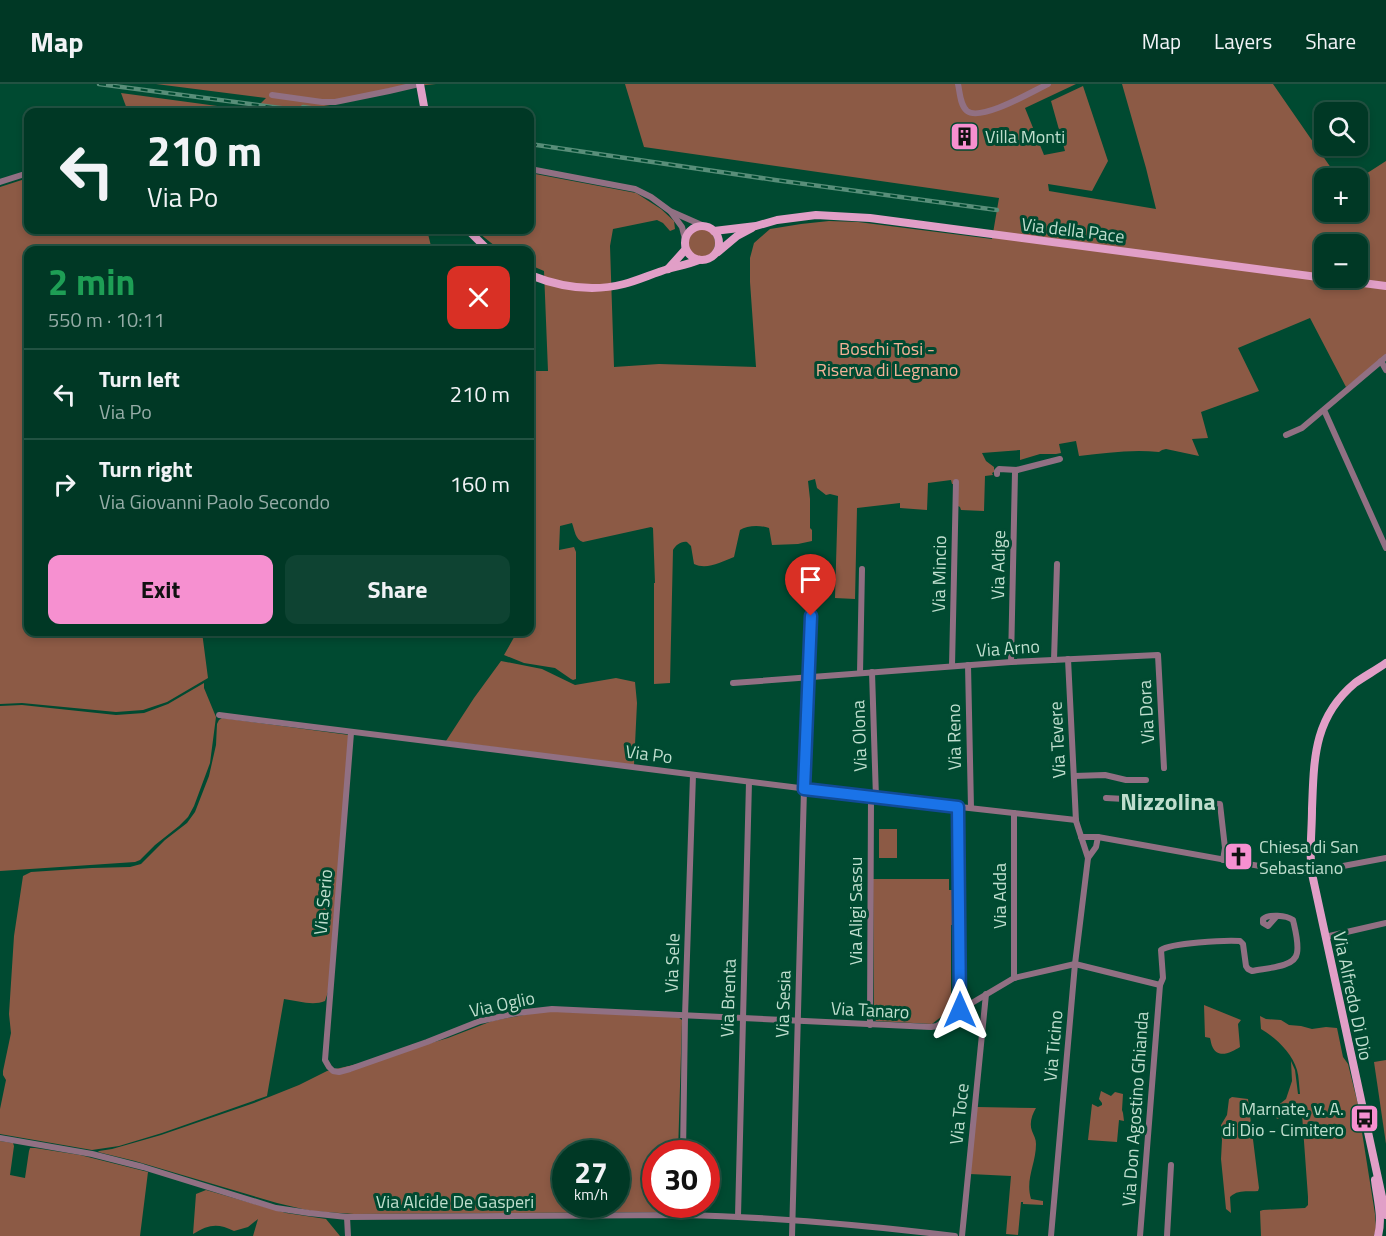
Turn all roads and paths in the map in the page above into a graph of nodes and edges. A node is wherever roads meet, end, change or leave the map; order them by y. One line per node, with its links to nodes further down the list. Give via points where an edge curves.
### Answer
1 (958, 84): 2 (street, via 963,106 975,114)
2 (1048, 84)
3 (419, 85): 4 (street, via 335,102); 5 (main road)
4 (272, 95)
5 (424, 108)
6 (534, 170): 9 (street, via 635,189)
7 (24, 174): 8 (street)
8 (0, 182)
9 (670, 211): 10 (street); 14 (street, via 682,227)
10 (704, 226): 12 (main road); 14 (main road, via 690,230)
11 (756, 226): 12 (main road, Via della Pace); 17 (main road, Via della Pace); 21 (main road, Via della Pace, via 816,215 870,218)
12 (714, 231): 17 (main road, via 719,239)
13 (472, 234): 15 (main road)
14 (685, 239): 16 (main road)
15 (485, 246)
16 (686, 250): 18 (main road); 19 (main road)
17 (716, 254): 18 (main road)
18 (699, 260): 19 (main road)
19 (668, 269): 20 (main road, via 624,284 595,288)
20 (534, 277)
21 (1386, 286)
22 (1383, 359): 23 (street); 24 (street)
23 (1386, 370)
24 (1324, 410): 25 (street); 30 (street)
25 (1286, 435)
26 (1060, 459): 27 (street)
27 (1017, 470): 28 (street, via 999,469); 37 (street, Via Adige)
28 (997, 474)
29 (956, 482): 40 (street, Via Mincio)
30 (1386, 548)
31 (1057, 564): 36 (street)
32 (862, 569): 42 (street)
33 (812, 596): 43 (street, Via Sesia)
34 (1158, 655): 35 (street, Via Arno); 47 (street, Via Dora)
35 (1068, 659): 36 (street, Via Arno); 49 (street, Via Tevere)
36 (1054, 660): 37 (street, Via Arno)
37 (1011, 662): 39 (street, Via Arno)
38 (1386, 663): 66 (main road, Via Alfredo Di Dio, via 1341,697 1321,733 1315,760)
39 (968, 665): 40 (street, Via Arno); 56 (street, Via Reno)
40 (952, 666): 41 (street, Via Arno)
41 (872, 672): 42 (street, Via Arno); 53 (street, Via Olona)
42 (860, 673): 43 (street, Via Arno)
43 (809, 677): 44 (street, Via Arno); 52 (street, Via Sesia)
44 (733, 683)
45 (219, 715): 46 (street, Via Po)
46 (351, 733): 48 (street, Via Po); 79 (street, Via Serio, via 325,1060)
47 (1164, 768)
48 (693, 774): 51 (street, Via Po); 75 (street, Via Sele)
49 (1074, 776): 50 (street); 58 (street, Via Tevere)
50 (1146, 780)
51 (749, 782): 52 (street, Via Po); 76 (street, Via Brenta)
52 (804, 789): 53 (street, Via Po); 77 (street, Via Sesia)
53 (873, 798): 55 (street, Via Po); 78 (street, Via Aligi Sassu)
54 (1107, 798): 65 (street, via 1220,804 1225,848)
55 (958, 807): 56 (street, Via Po); 74 (street)
56 (971, 808): 57 (street, Via Po)
57 (1014, 813): 58 (street, Via Po); 71 (street, Via Adda)
58 (1076, 820): 59 (street, Via Tevere)
59 (1081, 837): 60 (street); 61 (street, Via Tevere)
60 (1098, 837): 62 (street); 65 (street)
61 (1083, 845): 62 (street); 63 (street, Via Tevere)
62 (1096, 847): 63 (street)
63 (1088, 858): 70 (street, Via Ticino)
64 (1386, 858): 66 (street)
65 (1222, 860): 66 (street)
66 (1311, 872): 69 (main road, Via Alfredo Di Dio)
67 (1276, 917): 72 (street, Via Don Agostino Ghianda, via 1293,920 1298,950 1291,963 1252,971 1246,966 1240,940 1166,947 1160,953)
68 (1386, 923): 69 (street)
69 (1325, 937): 80 (main road, Via Alfredo Di Dio)
70 (1075, 964): 71 (street, Via Tanaro); 72 (street); 95 (street, Via Ticino)
71 (1014, 978): 73 (street, Via Tanaro)
72 (1160, 985): 96 (street, Via Don Agostino Ghianda)
73 (986, 994): 74 (street, Via Tanaro); 94 (street, Via Toce)
74 (960, 1010): 78 (street, Via Tanaro, via 933,1027)
75 (685, 1016): 76 (street, Via Tanaro); 79 (street, Via Oglio, via 552,1009 517,1013 473,1024 350,1069); 82 (street, Via Sele)
76 (742, 1019): 77 (street, Via Tanaro); 87 (street, Via Brenta)
77 (797, 1021): 78 (street, Via Tanaro); 89 (street, Via Sesia)
78 (870, 1024)
79 (333, 1071)
80 (1367, 1125): 85 (main road, Via Alfredo Di Dio); 98 (main road, Via Alfredo Di Dio, via 1380,1218)
81 (0, 1138): 88 (street, Via Alcide De Gasperi, via 102,1156 276,1208)
82 (683, 1140)
83 (1171, 1165): 97 (street)
84 (642, 1215): 88 (street, Via Alcide De Gasperi)
85 (1386, 1215)
86 (720, 1216): 87 (street, Via Alcide De Gasperi)
87 (738, 1216): 89 (street, Via Alcide De Gasperi)
88 (347, 1217): 91 (street)
89 (792, 1219): 90 (street, Via Alcide De Gasperi); 92 (street, Via Sesia)
90 (897, 1232): 93 (street, Via Alcide De Gasperi)
91 (348, 1236)
92 (792, 1236)
93 (955, 1236)
94 (962, 1236)
95 (1051, 1236)
96 (1140, 1236)
97 (1167, 1236)
98 (1378, 1236)

